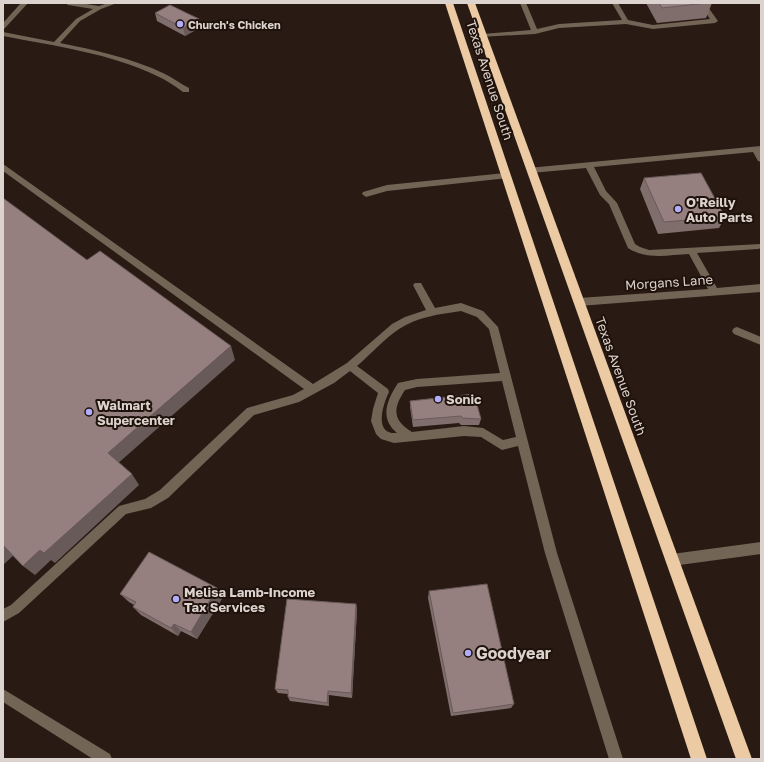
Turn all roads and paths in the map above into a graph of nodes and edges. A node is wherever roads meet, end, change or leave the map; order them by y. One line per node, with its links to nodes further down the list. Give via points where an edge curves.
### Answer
1 (25, 3): 11 (street)
2 (68, 3): 9 (street)
3 (114, 3): 9 (street)
4 (449, 3): 22 (highway, Texas Avenue South)
5 (471, 3): 14 (highway, Texas Avenue South)
6 (523, 3): 12 (street)
7 (615, 3): 10 (street)
8 (702, 3): 10 (street, via 715,21 653,27)
9 (99, 8): 15 (street, via 78,20)
10 (626, 22): 12 (street, via 559,26)
11 (3, 26)
12 (535, 32): 14 (street)
13 (3, 34): 15 (street)
14 (482, 36): 21 (highway, Texas Avenue South)
15 (55, 44): 16 (street, via 129,62 158,74)
16 (186, 90)
17 (758, 150): 18 (street); 19 (street)
18 (761, 159)
19 (589, 165): 21 (street); 25 (street, via 603,192 613,203 631,246 649,253)
20 (3, 167): 35 (street)
21 (531, 170): 29 (highway, Texas Avenue South)
22 (505, 176): 23 (street, via 387,188); 46 (highway, Texas Avenue South)
23 (366, 194)
24 (758, 246): 25 (street)
25 (691, 250): 28 (street)
26 (418, 285): 30 (street)
27 (761, 288): 28 (street, Morgans Lane)
28 (714, 291): 29 (street, Morgans Lane)
29 (579, 302): 41 (highway, Texas Avenue South)
30 (432, 312): 33 (street, via 395,326); 34 (street, via 461,307 480,314 493,327)
31 (737, 331): 32 (street)
32 (761, 340)
33 (350, 366): 35 (street); 36 (street)
34 (507, 377): 37 (street, via 417,383 402,386); 39 (street)
35 (313, 390): 42 (street, via 294,399 251,411 164,494 147,504 123,510 21,604)
36 (384, 392): 37 (street); 38 (street, via 378,404 379,429 384,435 394,438)
37 (394, 397): 38 (street, via 392,421 396,427)
38 (412, 437): 39 (street, via 464,431 483,433 502,445)
39 (523, 440): 45 (street, via 551,553)
40 (761, 548): 41 (street)
41 (672, 560): 47 (highway, Texas Avenue South)
42 (3, 616)
43 (3, 696): 44 (street)
44 (100, 758)
45 (616, 759)
46 (699, 759)
47 (744, 759)

